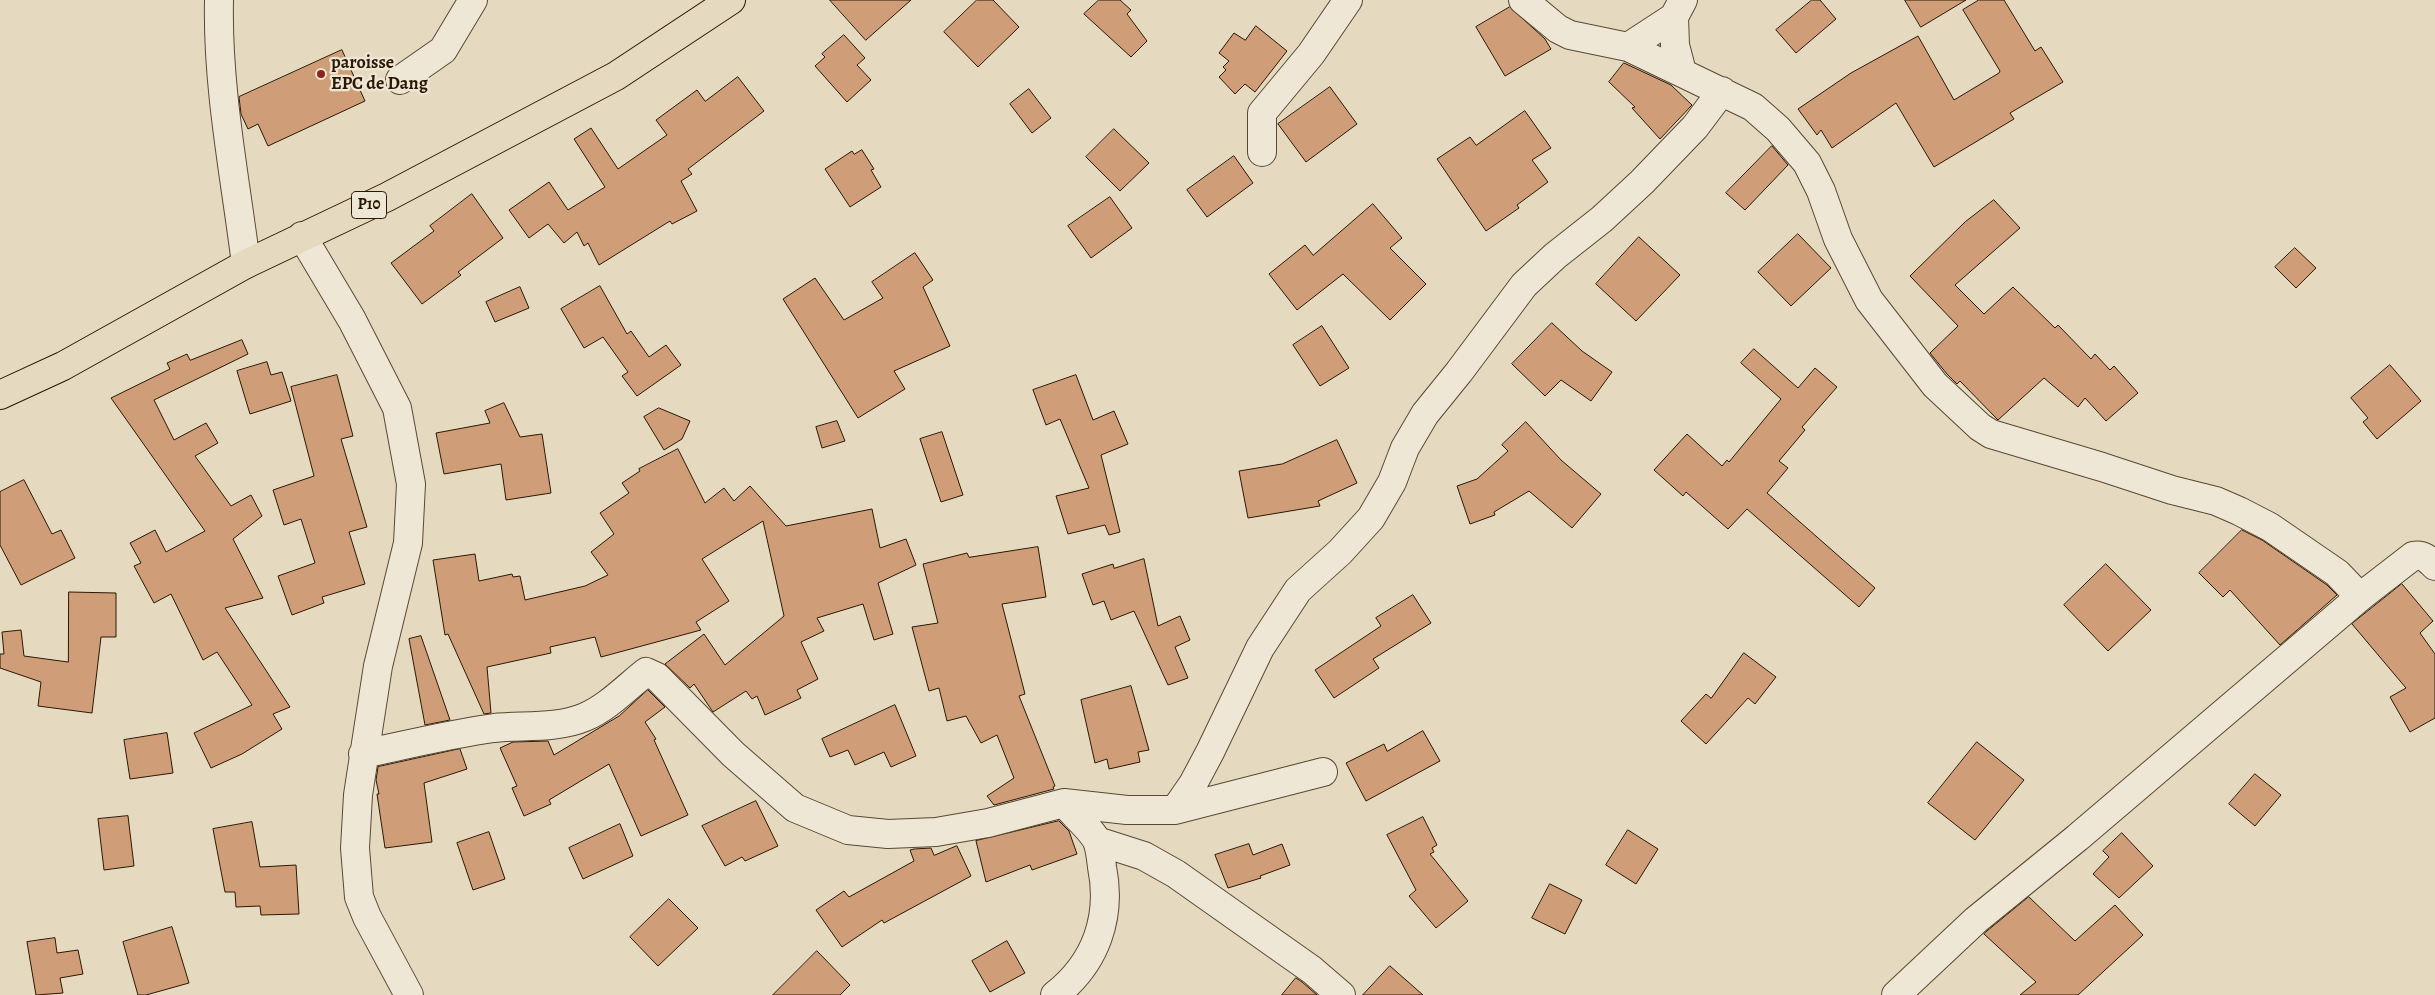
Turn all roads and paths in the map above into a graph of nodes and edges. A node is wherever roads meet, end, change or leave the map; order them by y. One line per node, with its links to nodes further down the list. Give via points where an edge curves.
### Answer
1 (219, 0): 13 (street, via 224,104)
2 (473, 0): 9 (street, via 443,50)
3 (730, 0): 12 (main road, P10, via 616,76 387,197)
4 (1348, 0): 11 (street, via 1311,54 1262,113)
5 (1523, 0): 7 (street, via 1551,24 1570,35)
6 (1678, 8): 7 (street); 8 (street, via 1675,45)
7 (1628, 47): 8 (street)
8 (1682, 72): 10 (street)
9 (400, 80)
10 (1722, 91): 16 (street, via 1753,107 1778,129 1807,163 1821,191 1838,240 1869,300 1935,385 1980,427 2000,437 2216,501 2239,511 2270,527 2336,573); 20 (street, via 1695,127 1648,176 1524,285 1425,414 1371,518 1298,590 1270,632 1193,784)
11 (1262, 152)
12 (302, 236): 13 (main road, P10); 17 (street, via 352,320 397,408 411,484 408,543 378,666)
13 (246, 264): 14 (main road, P10, via 62,366)
14 (0, 395)
15 (2435, 566): 16 (street, via 2428,559 2413,556)
16 (2360, 597): 25 (street, via 1976,920)
17 (363, 754): 19 (street, via 458,734 569,722 600,708 646,672 657,677 733,754 795,808 848,830 888,834 936,832 988,823); 22 (street, via 354,848 359,897)
18 (1323, 772): 20 (street)
19 (1064, 803): 20 (street, via 1127,810); 21 (street)
20 (1174, 810)
21 (1097, 841): 23 (street, via 1106,888 1102,928 1094,950 1071,983); 24 (street, via 1144,856 1176,874 1312,970)
22 (408, 995)
23 (1055, 995)
24 (1341, 995)
25 (1896, 995)

